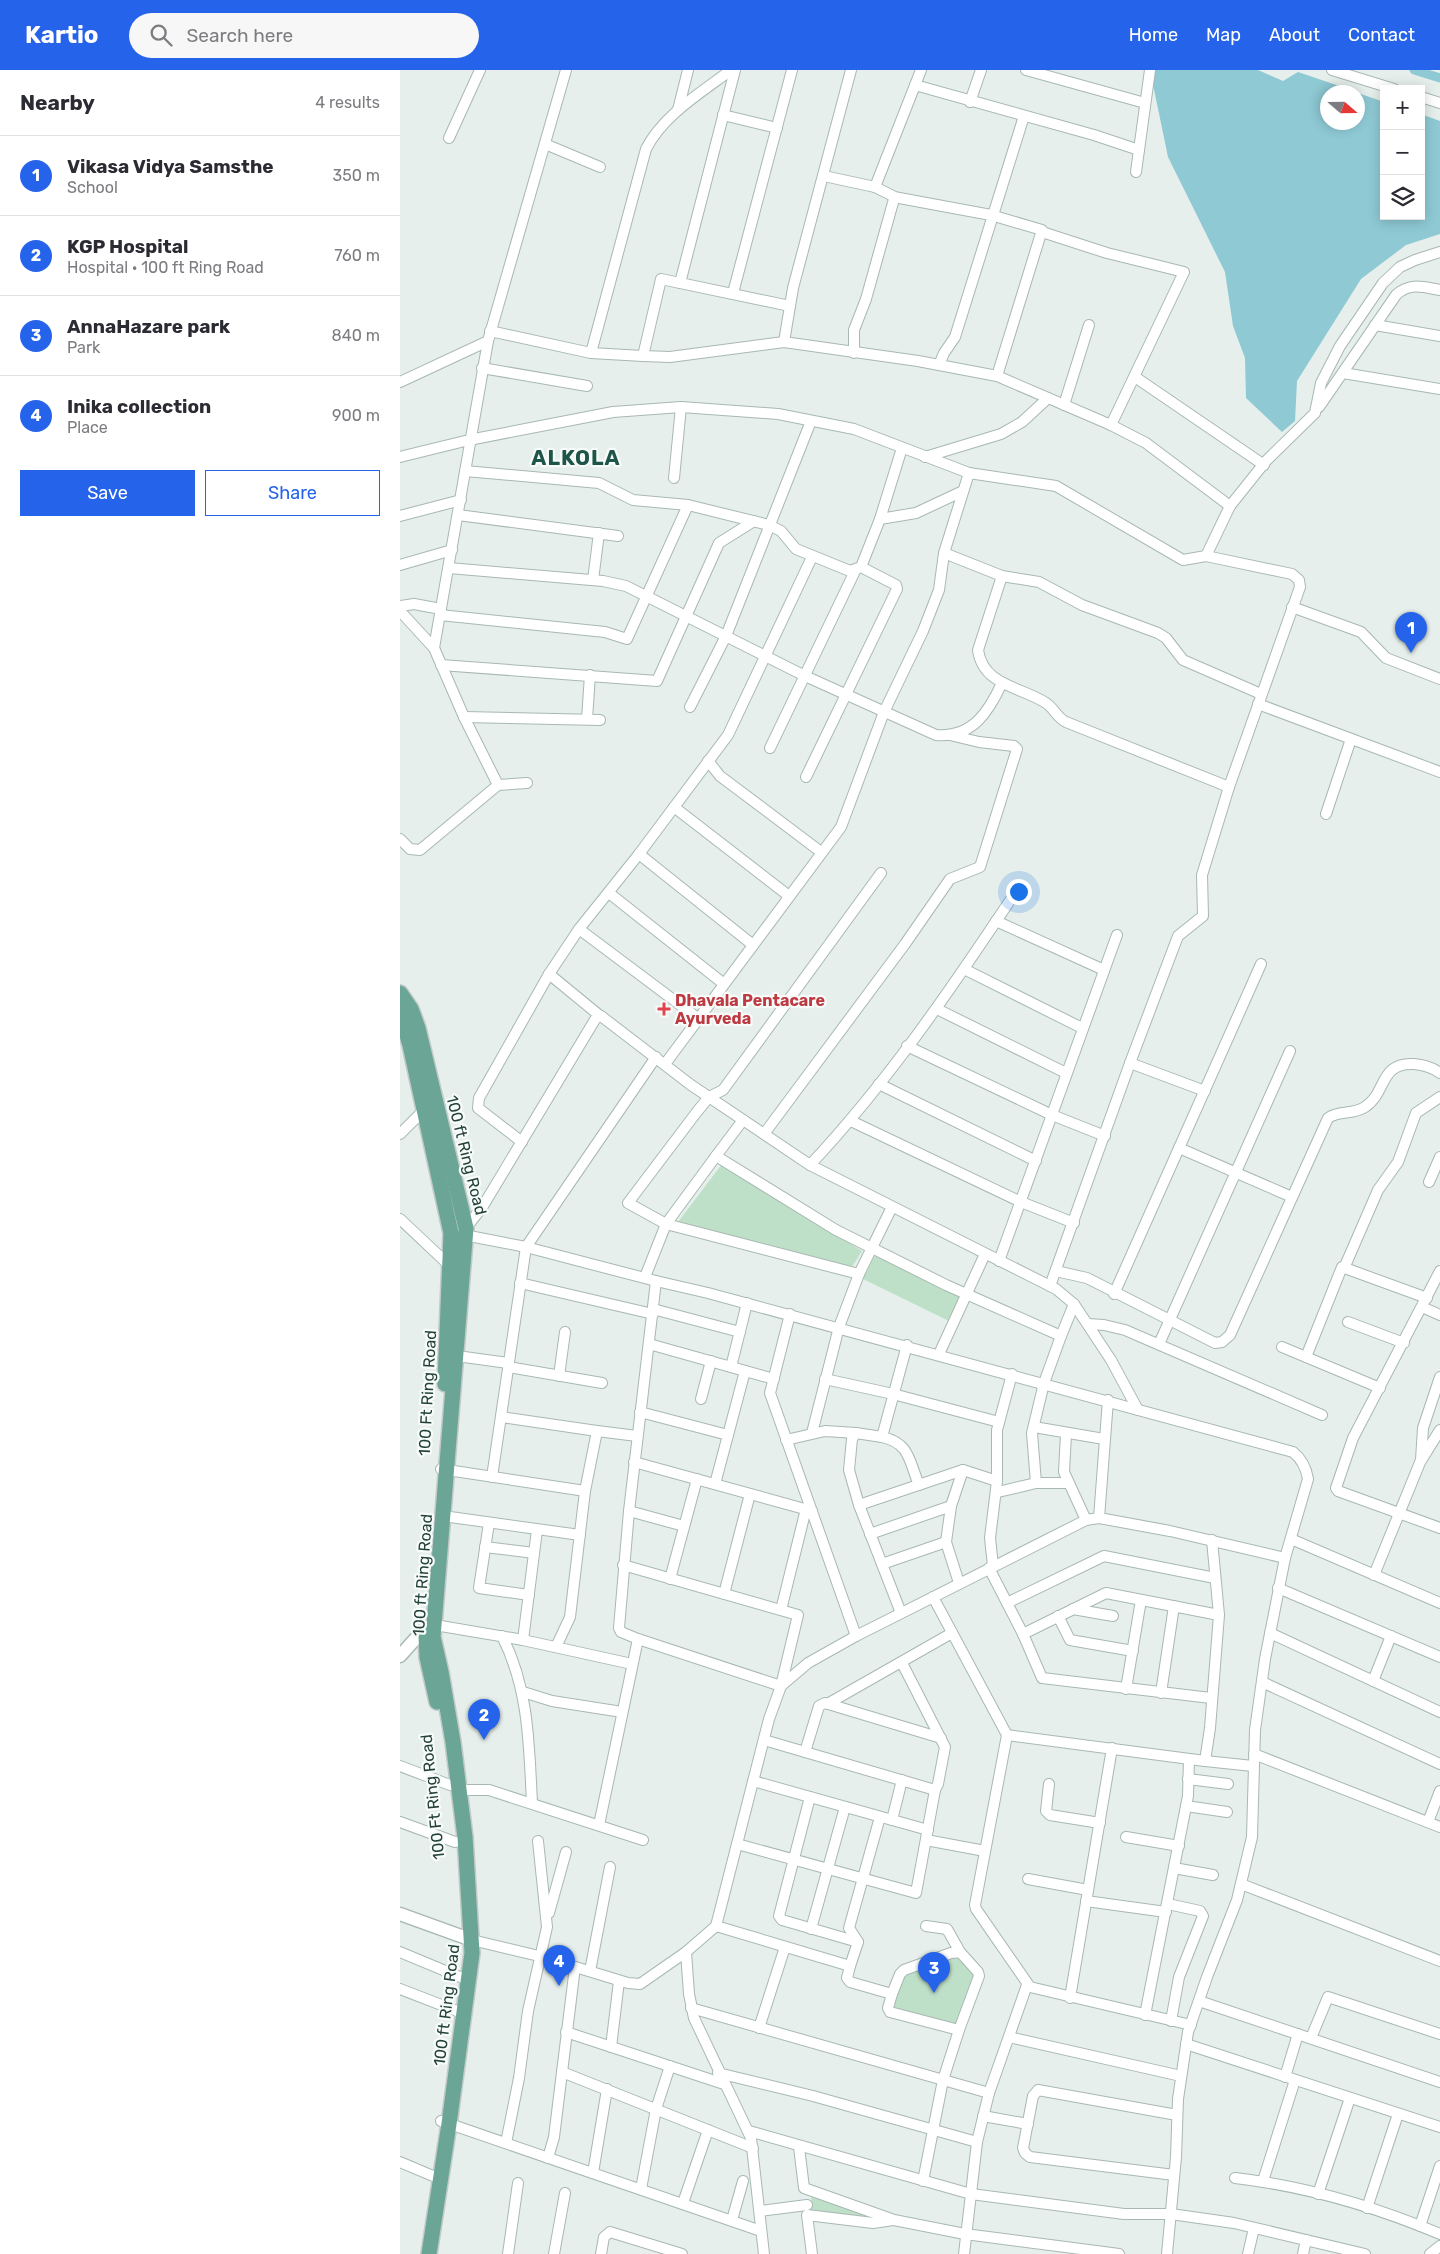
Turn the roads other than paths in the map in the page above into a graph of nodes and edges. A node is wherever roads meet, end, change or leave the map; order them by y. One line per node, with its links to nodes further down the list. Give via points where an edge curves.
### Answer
1 (480, 70): 23 (street)
2 (566, 70): 24 (street)
3 (688, 70): 19 (street)
4 (732, 70): 19 (street)
5 (735, 70): 20 (street)
6 (792, 70): 22 (street)
7 (851, 70): 28 (street)
8 (921, 70): 13 (street)
9 (981, 70): 16 (street)
10 (1026, 70): 17 (street)
11 (1150, 70): 17 (street)
12 (1332, 70): 14 (street)
13 (915, 85): 16 (street); 29 (street)
14 (1381, 85)
15 (1425, 98): 18 (street)
16 (970, 102): 21 (street)
17 (1145, 103): 25 (street)
18 (1440, 103)
19 (678, 110): 43 (street, via 651,138 646,149)
20 (723, 115): 22 (street); 34 (street)
21 (1024, 116): 25 (street); 31 (street)
22 (777, 128): 36 (street)
23 (450, 138)
24 (545, 144): 26 (street); 40 (street)
25 (1139, 150): 27 (street)
26 (600, 167)
27 (1136, 172)
28 (824, 176): 29 (street); 37 (street)
29 (875, 187): 30 (street)
30 (894, 197): 31 (street); 44 (street, via 854,330)
31 (991, 215): 32 (street); 46 (street, via 955,336)
32 (1042, 232): 49 (street); 50 (street, via 1106,253 1184,272)
33 (1440, 252): 57 (street, via 1400,267 1383,282 1340,346 1321,383)
34 (680, 283): 36 (street); 45 (street, via 661,279)
35 (1440, 290): 39 (street, via 1404,287)
36 (733, 293): 37 (street)
37 (790, 306): 42 (street)
38 (1089, 325): 55 (street)
39 (1375, 325): 41 (street); 48 (street)
40 (489, 336): 43 (street); 47 (street); 51 (street)
41 (1440, 336)
42 (784, 342): 44 (street); 45 (street, via 670,357)
43 (592, 353): 45 (street)
44 (854, 353): 46 (street)
45 (643, 356)
46 (939, 365): 49 (street)
47 (482, 368): 52 (street); 60 (street)
48 (1343, 373): 53 (street); 57 (street)
49 (997, 376): 54 (street)
50 (1135, 377): 59 (street); 64 (street)
51 (400, 382)
52 (587, 386)
53 (1440, 389)
54 (1048, 398): 55 (street); 63 (street, via 1022,422 1001,434)
55 (1064, 405): 59 (street)
56 (680, 407): 58 (street, via 778,414); 60 (street, via 613,412); 67 (street)
57 (1315, 413): 64 (street)
58 (811, 420): 61 (street, via 854,429); 76 (street)
59 (1112, 425): 71 (street, via 1146,443)
60 (469, 440): 62 (street); 65 (street)
61 (902, 448): 63 (street); 74 (street)
62 (400, 457)
63 (925, 457): 66 (street)
64 (1264, 464): 71 (street)
65 (465, 471): 69 (street); 70 (street, via 599,483 633,500)
66 (969, 473): 68 (street); 81 (street, via 1056,486 1183,560)
67 (674, 478)
68 (963, 491): 74 (street, via 916,513); 80 (street)
69 (461, 500): 72 (street); 73 (street)
70 (688, 505): 75 (street); 88 (street)
71 (1230, 506): 81 (street)
72 (458, 515): 77 (street); 79 (street)
73 (400, 516)
74 (880, 519): 85 (street)
75 (754, 521): 76 (street); 93 (street, via 719,543)
76 (770, 525): 82 (street, via 781,531 792,546); 94 (street)
77 (599, 533): 78 (street); 87 (street)
78 (618, 536)
79 (452, 550): 83 (street); 84 (street)
80 (944, 553): 86 (street); 105 (street, via 939,590)
81 (1206, 556): 90 (street, via 1292,574 1299,580 1300,587)
82 (812, 557): 85 (street); 96 (street)
83 (400, 565)
84 (449, 568): 87 (street); 92 (street)
85 (858, 569): 99 (street); 102 (street, via 897,586)
86 (1002, 576): 101 (street, via 978,650 987,671); 103 (street, via 1039,582 1082,605 1158,633 1183,660)
87 (593, 580): 88 (street, via 626,586)
88 (648, 596): 92 (street, via 627,639 606,632); 93 (street)
89 (400, 606): 92 (street, via 414,604)
90 (1292, 607): 100 (street, via 1361,632 1386,658); 103 (street)
91 (400, 612): 95 (street)
92 (441, 612): 95 (street)
93 (687, 615): 94 (street); 98 (street, via 657,681)
94 (726, 636): 96 (street); 104 (street)
95 (434, 648): 97 (street)
96 (765, 656): 99 (street); 112 (street, via 733,726)
97 (442, 665): 98 (street); 106 (street)
98 (590, 675): 107 (street)
99 (805, 676): 102 (street); 111 (street)
100 (1440, 679)
101 (1002, 683): 109 (street, via 983,717); 117 (street, via 1046,703 1066,722)
102 (845, 695): 105 (street); 114 (street)
103 (1259, 699): 110 (street); 117 (street)
104 (690, 707)
105 (884, 712): 109 (street, via 930,734); 121 (street, via 841,827)
106 (464, 717): 107 (street); 116 (street)
107 (587, 719): 108 (street)
108 (600, 720)
109 (950, 735): 159 (street, via 1017,749 980,867 950,879)
110 (1351, 739): 113 (street); 119 (street)
111 (770, 748)
112 (708, 761): 118 (street); 121 (street, via 720,776)
113 (1440, 772)
114 (806, 777)
115 (528, 783): 116 (street)
116 (498, 785): 120 (street, via 417,852)
117 (1229, 787): 146 (street, via 1202,875 1203,916 1178,936)
118 (674, 807): 122 (street); 125 (street)
119 (1326, 814)
120 (400, 839)
121 (822, 852): 125 (street)
122 (639, 854): 124 (street); 130 (street)
123 (881, 873): 152 (street, via 723,1090)
124 (609, 893): 128 (street); 135 (street)
125 (789, 896): 130 (street)
126 (1011, 899): 127 (street)
127 (996, 921): 132 (street); 133 (street)
128 (578, 929): 134 (street); 140 (street)
129 (1117, 935): 133 (street)
130 (753, 945): 135 (street)
131 (1261, 964): 151 (street)
132 (964, 969): 137 (street); 141 (street)
133 (1104, 970): 141 (street)
134 (549, 974): 139 (street); 161 (street, via 477,1101 478,1108)
135 (724, 984): 140 (street)
136 (400, 993): 175 (main road, 100 ft Ring Road, via 418,1028)
137 (937, 1009): 143 (street); 148 (street)
138 (400, 1012): 142 (main road, 100 Ft Ring Road)
139 (599, 1016): 145 (street); 161 (street)
140 (699, 1020): 147 (street)
141 (1082, 1028): 148 (street)
142 (404, 1043): 154 (main road, 100 Ft Ring Road)
143 (907, 1046): 150 (street); 155 (street)
144 (1290, 1051): 167 (street)
145 (656, 1057): 147 (street); 177 (street)
146 (1130, 1062): 151 (street); 160 (street)
147 (665, 1064): 152 (street)
148 (1066, 1073): 155 (street)
149 (1440, 1073): 169 (street, via 1423,1065 1400,1065 1388,1073 1369,1104 1328,1118)
150 (879, 1084): 157 (street); 165 (street)
151 (1205, 1091): 162 (street)
152 (709, 1097): 156 (street); 174 (street, via 628,1203)
153 (1440, 1097): 182 (street, via 1416,1113 1398,1162 1378,1190)
154 (424, 1110): 158 (street); 176 (main road, 100 Ft Ring Road)
155 (1052, 1115): 160 (street); 165 (street)
156 (743, 1120): 159 (street); 163 (street)
157 (851, 1121): 166 (street); 170 (street)
158 (400, 1134)
159 (764, 1134): 166 (street)
160 (1105, 1136): 173 (street)
161 (522, 1142): 175 (street)
162 (1179, 1148): 167 (street); 191 (street)
163 (716, 1156): 174 (street); 178 (street, via 836,1230)
164 (1440, 1157): 168 (street)
165 (1036, 1161): 170 (street)
166 (810, 1164): 171 (street)
167 (1235, 1173): 169 (street); 198 (street)
168 (1429, 1182)
169 (1292, 1197): 198 (street, via 1226,1340 1215,1343)
170 (1021, 1202): 173 (street); 180 (street)
171 (892, 1206): 178 (street); 179 (street)
172 (400, 1219): 181 (street)
173 (1074, 1223): 183 (street)
174 (666, 1224): 185 (street); 186 (street)
175 (466, 1231): 176 (street); 177 (street); 211 (main road, 100 ft Ring Road)
176 (451, 1233): 181 (main road, 100 Ft Ring Road)
177 (526, 1247): 186 (street); 188 (street)
178 (872, 1248): 185 (street); 190 (street)
179 (985, 1254): 180 (street); 190 (street)
180 (999, 1261): 189 (street)
181 (450, 1266): 246 (main road, 100 Ft Ring Road)
182 (1345, 1266): 193 (street); 212 (street, via 1340,1270)
183 (1056, 1271): 189 (street); 191 (street, via 1087,1278)
184 (1440, 1271): 193 (street)
185 (860, 1274): 201 (street)
186 (645, 1277): 187 (street)
187 (656, 1281): 192 (street); 195 (street)
188 (520, 1283): 195 (street); 214 (street)
189 (1050, 1286): 194 (street)
190 (966, 1294): 204 (street); 210 (street)
191 (1114, 1294): 198 (street)
192 (747, 1303): 196 (street); 203 (street)
193 (1425, 1303): 197 (street); 205 (street)
194 (1074, 1304): 200 (street); 204 (street)
195 (653, 1312): 203 (street); 206 (street)
196 (790, 1314): 201 (street); 220 (street)
197 (1440, 1315)
198 (1170, 1321): 207 (street)
199 (1348, 1322): 205 (street)
200 (1088, 1324): 207 (street, via 1116,1327); 228 (street)
201 (839, 1327): 208 (street); 221 (street)
202 (565, 1332): 218 (street)
203 (740, 1332): 215 (street)
204 (1061, 1336): 223 (street)
205 (1404, 1343): 224 (street)
206 (649, 1344): 213 (street); 229 (street)
207 (1159, 1344): 230 (street)
208 (907, 1345): 210 (street); 225 (street)
209 (1282, 1347): 212 (street)
210 (939, 1354): 217 (street)
211 (457, 1356): 214 (street); 246 (main road, 100 ft Ring Road)
212 (1306, 1357): 224 (street)
213 (712, 1361): 215 (street); 226 (street)
214 (508, 1365): 218 (street); 231 (street)
215 (731, 1367): 216 (street)
216 (745, 1371): 220 (street); 239 (street)
217 (1012, 1374): 223 (street); 232 (street)
218 (559, 1376): 222 (street)
219 (1440, 1377): 244 (street, via 1423,1428)
220 (774, 1379): 243 (street, via 770,1393)
221 (824, 1379): 225 (street); 236 (street)
222 (602, 1383)
223 (1044, 1383): 227 (street); 233 (street)
224 (1380, 1388): 261 (street, via 1354,1438 1336,1488)
225 (893, 1394): 232 (street); 241 (street)
226 (701, 1400)
227 (1108, 1400): 228 (street); 242 (street)
228 (1138, 1410): 271 (street, via 1293,1452 1300,1457 1308,1479)
229 (640, 1412): 239 (street); 240 (street)
230 (1322, 1414)
231 (501, 1417): 235 (street); 248 (street)
232 (999, 1422): 254 (street)
233 (1034, 1427): 238 (street); 250 (street, via 1032,1445)
234 (1440, 1430): 244 (street)
235 (597, 1431): 240 (street); 255 (street)
236 (812, 1433): 237 (street); 243 (street)
237 (856, 1433): 241 (street); 257 (street, via 849,1461)
238 (1066, 1434): 242 (street); 251 (street, via 1064,1463)
239 (728, 1435): 252 (street)
240 (637, 1436): 245 (street)
241 (882, 1437): 253 (street, via 894,1439 904,1447)
242 (1104, 1439): 263 (street)
243 (786, 1440): 259 (street)
244 (1421, 1460): 261 (street)
245 (634, 1462): 249 (street); 260 (street)
246 (444, 1470): 248 (street); 262 (main road, 100 ft Ring Road); 298 (main road, 100 Ft Ring Road)
247 (963, 1470): 253 (street); 254 (street); 258 (street)
248 (492, 1477): 255 (street)
249 (697, 1479): 252 (street); 266 (street)
250 (1036, 1483): 251 (street); 254 (street)
251 (1067, 1483): 264 (street)
252 (715, 1484): 256 (street)
253 (919, 1486): 257 (street)
254 (998, 1486): 279 (street, via 992,1513)
255 (585, 1490): 270 (street)
256 (750, 1494): 259 (street); 285 (street)
257 (859, 1506): 269 (street)
258 (951, 1506): 269 (street); 273 (street)
259 (809, 1510): 293 (street); 303 (street)
260 (629, 1511): 266 (street); 278 (street)
261 (1400, 1512): 267 (street); 280 (street)
262 (442, 1516): 265 (street); 298 (main road, 100 ft Ring Road)
263 (1099, 1518): 264 (street); 272 (street)
264 (1086, 1520): 279 (street)
265 (489, 1523): 268 (street); 274 (street)
266 (684, 1526): 282 (street)
267 (1440, 1528)
268 (537, 1530): 270 (street); 275 (street)
269 (870, 1534): 277 (street)
270 (580, 1535): 307 (street, via 570,1617)
271 (1291, 1539): 276 (street); 280 (street)
272 (1212, 1540): 276 (street); 281 (street)
273 (946, 1542): 277 (street); 283 (street)
274 (485, 1547): 275 (street); 286 (street, via 479,1588)
275 (534, 1553): 286 (street)
276 (1285, 1558): 284 (street)
277 (882, 1564): 294 (street)
278 (623, 1565): 282 (street); 305 (street, via 619,1628)
279 (991, 1567): 283 (street); 290 (street)
280 (1374, 1575): 289 (street)
281 (1215, 1578): 290 (street, via 1104,1556); 295 (street)
282 (670, 1579): 285 (street)
283 (959, 1584): 287 (street)
284 (1278, 1588): 299 (street); 304 (street)
285 (724, 1594): 293 (street)
286 (529, 1595): 306 (street)
287 (933, 1597): 294 (street); 300 (street)
288 (1141, 1600): 291 (street); 292 (street, via 1106,1593); 308 (street)
289 (1440, 1603)
290 (1006, 1604): 301 (street)
291 (1174, 1606): 295 (street); 318 (street)
292 (1073, 1609): 296 (street); 297 (street)
293 (781, 1610): 315 (street, via 799,1618)
294 (901, 1613): 303 (street)
295 (1219, 1615): 319 (street)
296 (1058, 1616): 301 (street); 308 (street, via 1070,1640)
297 (1113, 1616)
298 (431, 1626): 302 (street); 309 (street); 339 (main road, 100 ft Ring Road, via 442,1672)
299 (1270, 1632): 313 (street); 314 (street)
300 (952, 1633): 311 (street); 323 (street)
301 (1023, 1634): 316 (street, via 1042,1678)
302 (502, 1636): 306 (street); 317 (street, via 518,1671)
303 (856, 1636): 315 (street, via 808,1663)
304 (1391, 1636): 310 (street); 313 (street)
305 (638, 1639): 312 (street); 315 (street)
306 (523, 1640): 307 (street)
307 (556, 1647): 312 (street)
308 (1133, 1651): 316 (street)
309 (400, 1656)
310 (1440, 1657)
311 (902, 1663): 320 (street); 324 (street)
312 (632, 1664): 321 (street)
313 (1373, 1680): 322 (street)
314 (1262, 1682): 328 (street); 331 (street)
315 (781, 1686): 325 (street)
316 (1126, 1689): 318 (street)
317 (523, 1692): 321 (street, via 552,1701); 343 (street)
318 (1161, 1693): 319 (street)
319 (1211, 1698): 330 (street)
320 (829, 1703): 324 (street); 327 (street, via 819,1706)
321 (622, 1712): 351 (street)
322 (1440, 1712)
323 (1007, 1735): 326 (street); 361 (street)
324 (941, 1738): 340 (street, via 945,1751)
325 (764, 1740): 327 (street); 336 (street)
326 (1112, 1748): 329 (street); 350 (street)
327 (806, 1752): 335 (street)
328 (1254, 1754): 333 (street); 349 (street)
329 (1188, 1759): 330 (street); 334 (street)
330 (1205, 1761): 333 (street)
331 (1440, 1764)
332 (400, 1766): 339 (street)
333 (1253, 1766): 370 (street, via 1252,1837)
334 (1188, 1779): 338 (street); 344 (street)
335 (902, 1780): 340 (street); 348 (street)
336 (753, 1781): 342 (street); 359 (street)
337 (1049, 1784): 350 (street, via 1046,1810 1050,1815)
338 (1228, 1784)
339 (455, 1788): 343 (street, via 490,1790); 358 (main road, 100 Ft Ring Road); 379 (main road, 100 ft Ring Road, via 465,1837)
340 (935, 1790): 354 (street)
341 (1440, 1791): 349 (street)
342 (810, 1797): 345 (street); 363 (street)
343 (532, 1803): 351 (street)
344 (1186, 1806): 346 (street); 360 (street)
345 (845, 1807): 347 (street); 366 (street)
346 (1227, 1812)
347 (880, 1817): 348 (street); 368 (street)
348 (892, 1820): 354 (street)
349 (1428, 1822): 353 (street)
350 (1100, 1824): 371 (street)
351 (599, 1825): 356 (street)
352 (401, 1826): 358 (street)
353 (1440, 1826)
354 (927, 1835): 361 (street); 368 (street, via 916,1893)
355 (1126, 1836): 360 (street)
356 (643, 1840)
357 (538, 1841): 375 (street)
358 (455, 1842): 379 (main road, 100 Ft Ring Road)
359 (737, 1844): 363 (street); 376 (street)
360 (1178, 1846): 365 (street)
361 (985, 1851): 392 (street, via 976,1909)
362 (566, 1852): 375 (street)
363 (792, 1859): 366 (street); 378 (street, via 779,1916 782,1920)
364 (610, 1867): 389 (street)
365 (1174, 1868): 367 (street); 373 (street)
366 (829, 1869): 368 (street); 378 (street)
367 (1213, 1875)
368 (864, 1879): 380 (street, via 849,1928)
369 (1028, 1879): 371 (street)
370 (1241, 1884): 386 (street); 396 (street)
371 (1088, 1890): 372 (street)
372 (1086, 1901): 373 (street); 395 (street)
373 (1167, 1908): 399 (street); 400 (street, via 1200,1911 1203,1916 1179,1977)
374 (400, 1914): 379 (street)
375 (548, 1919): 385 (street)
376 (716, 1926): 381 (street); 383 (street)
377 (926, 1926): 384 (street, via 947,1929)
378 (811, 1929): 380 (street)
379 (467, 1939): 385 (street); 390 (main road, 100 Ft Ring Road); 426 (main road, 100 ft Ring Road)
380 (858, 1942): 387 (street)
381 (785, 1947): 387 (street); 402 (street)
382 (400, 1952): 390 (street)
383 (686, 1952): 391 (street, via 640,1984); 397 (street)
384 (960, 1952): 394 (street, via 904,1970); 403 (street, via 979,1976)
385 (539, 1956): 388 (street); 433 (street)
386 (1440, 1961)
387 (850, 1966): 394 (street, via 847,1978 850,1982)
388 (575, 1967): 389 (street); 404 (street)
389 (590, 1971): 391 (street)
390 (460, 1977): 398 (main road, 100 Ft Ring Road)
391 (619, 1981): 410 (street)
392 (1028, 1985): 395 (street); 407 (street)
393 (400, 1989): 398 (street)
394 (892, 1994): 403 (street, via 890,2012)
395 (1070, 1998): 399 (street)
396 (1199, 2001): 401 (street); 405 (street)
397 (691, 2008): 402 (street); 413 (street)
398 (458, 2011): 426 (main road, 100 Ft Ring Road)
399 (1145, 2015): 400 (street)
400 (1171, 2021): 401 (street)
401 (1190, 2025): 409 (street)
402 (759, 2028): 416 (street)
403 (959, 2030): 416 (street)
404 (566, 2032): 410 (street); 412 (street)
405 (1298, 2034): 408 (street); 415 (street)
406 (1440, 2034): 408 (street, via 1328,1997)
407 (1009, 2037): 414 (street); 420 (street)
408 (1311, 2038): 417 (street)
409 (1186, 2044): 414 (street); 415 (street)
410 (611, 2047): 411 (street)
411 (670, 2066): 418 (street); 422 (street)
412 (562, 2072): 419 (street); 436 (street)
413 (718, 2072): 418 (street); 429 (street)
414 (1181, 2076): 424 (street)
415 (1290, 2078): 421 (street); 445 (street)
416 (943, 2080): 420 (street); 429 (street)
417 (1440, 2082)
418 (724, 2084): 431 (street)
419 (607, 2089): 422 (street); 439 (street)
420 (989, 2093): 425 (street)
421 (1350, 2098): 423 (street); 451 (street)
422 (656, 2109): 430 (street); 448 (street)
423 (1398, 2114): 428 (street); 453 (street)
424 (1177, 2115): 427 (street, via 1041,2090 1034,2092); 440 (street)
425 (983, 2116): 427 (street); 432 (street)
426 (445, 2123): 433 (street); 441 (main road, 100 Ft Ring Road); 468 (main road, 100 ft Ring Road)
427 (1028, 2124): 440 (street, via 1023,2148 1030,2157)
428 (1440, 2128)
429 (933, 2129): 432 (street); 444 (street)
430 (708, 2130): 435 (street); 452 (street)
431 (749, 2131): 434 (street); 435 (street)
432 (978, 2142): 450 (street)
433 (506, 2143): 436 (street)
434 (799, 2147): 444 (street); 447 (street)
435 (753, 2148): 455 (street)
436 (548, 2158): 439 (street)
437 (400, 2162): 441 (street)
438 (1440, 2166): 459 (street)
439 (593, 2173): 448 (street)
440 (1174, 2175): 456 (street)
441 (433, 2176): 467 (main road, 100 Ft Ring Road)
442 (1234, 2178): 445 (street)
443 (742, 2180): 457 (street)
444 (923, 2181): 450 (street)
445 (1263, 2181): 451 (street)
446 (518, 2183): 469 (street)
447 (804, 2188): 454 (street); 458 (street)
448 (641, 2189): 452 (street)
449 (565, 2193): 470 (street)
450 (970, 2194): 456 (street, via 1124,2214); 462 (street)
451 (1318, 2194): 453 (street)
452 (684, 2203): 457 (street)
453 (1367, 2208): 459 (street)
454 (807, 2210): 455 (street); 458 (street, via 873,2223); 474 (street)
455 (760, 2211): 461 (street)
456 (1171, 2214): 460 (street); 477 (street)
457 (732, 2220): 461 (street)
458 (894, 2220): 462 (street)
459 (1420, 2226): 463 (street)
460 (1254, 2228): 464 (street); 478 (street)
461 (761, 2230): 473 (street)
462 (965, 2234): 466 (street); 475 (street)
463 (1440, 2234)
464 (1306, 2240): 479 (street); 480 (street)
465 (1440, 2246): 481 (street)
466 (1065, 2251): 476 (street)
467 (421, 2254)
468 (429, 2254)
469 (508, 2254)
470 (554, 2254)
471 (602, 2254): 472 (street, via 604,2238 610,2232)
472 (682, 2254)
473 (764, 2254)
474 (812, 2254)
475 (964, 2254)
476 (1119, 2254)
477 (1167, 2254)
478 (1248, 2254)
479 (1303, 2254)
480 (1365, 2254)
481 (1430, 2254)

